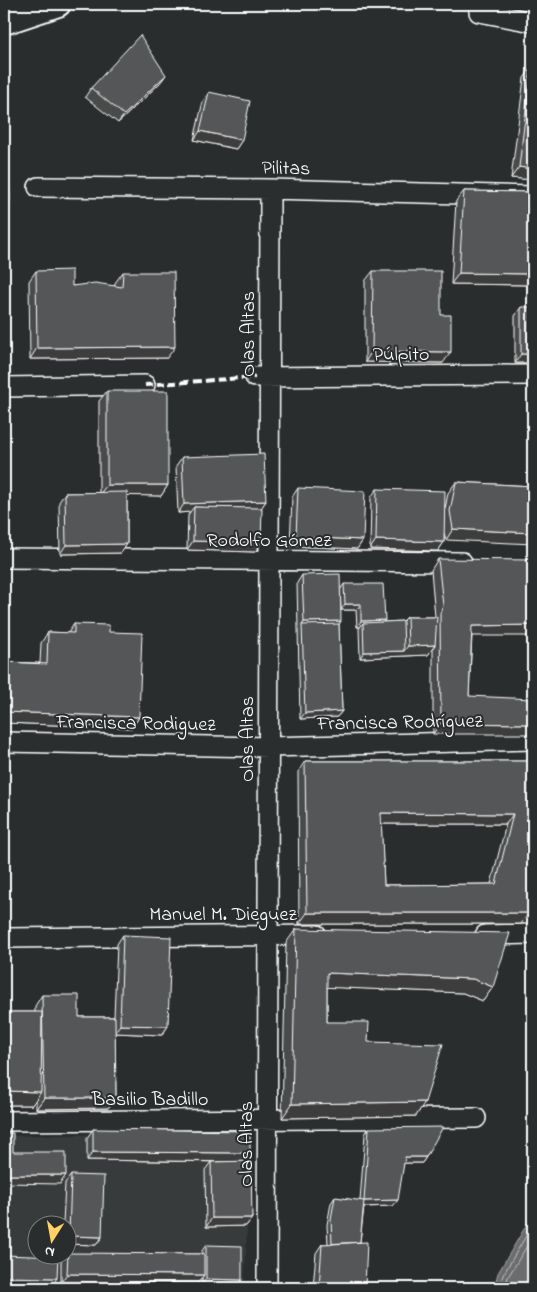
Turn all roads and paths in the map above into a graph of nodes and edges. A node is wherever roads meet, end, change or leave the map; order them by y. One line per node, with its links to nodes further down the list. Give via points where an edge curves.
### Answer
1 (58, 4): 3 (main road)
2 (479, 12): 4 (street)
3 (4, 22)
4 (533, 22)
5 (38, 187): 6 (street, Pilitas)
6 (270, 189): 7 (street, Pilitas); 9 (street, Olas Altas)
7 (533, 196)
8 (533, 375): 9 (street, Púlpito)
9 (262, 376): 13 (street, Olas Altas)
10 (145, 384): 11 (street)
11 (4, 387)
12 (4, 558): 13 (street, Rodolfo Gómez)
13 (269, 562): 14 (street, Rodolfo Gómez); 17 (street, Olas Altas)
14 (484, 562)
15 (533, 740): 17 (street, Francisca Rodríguez)
16 (4, 742): 17 (street, Francisca Rodiguez)
17 (268, 747): 21 (street, Olas Altas)
18 (533, 934): 20 (street)
19 (337, 935): 21 (street, Manuel M. Dieguez)
20 (464, 935)
21 (268, 936): 22 (street, Manuel M. Dieguez); 24 (street, Olas Altas)
22 (4, 938)
23 (476, 1118): 24 (street, Basilio Badillo)
24 (268, 1120): 25 (street, Basilio Badillo); 26 (street, Olas Altas)
25 (4, 1121)
26 (267, 1288)

